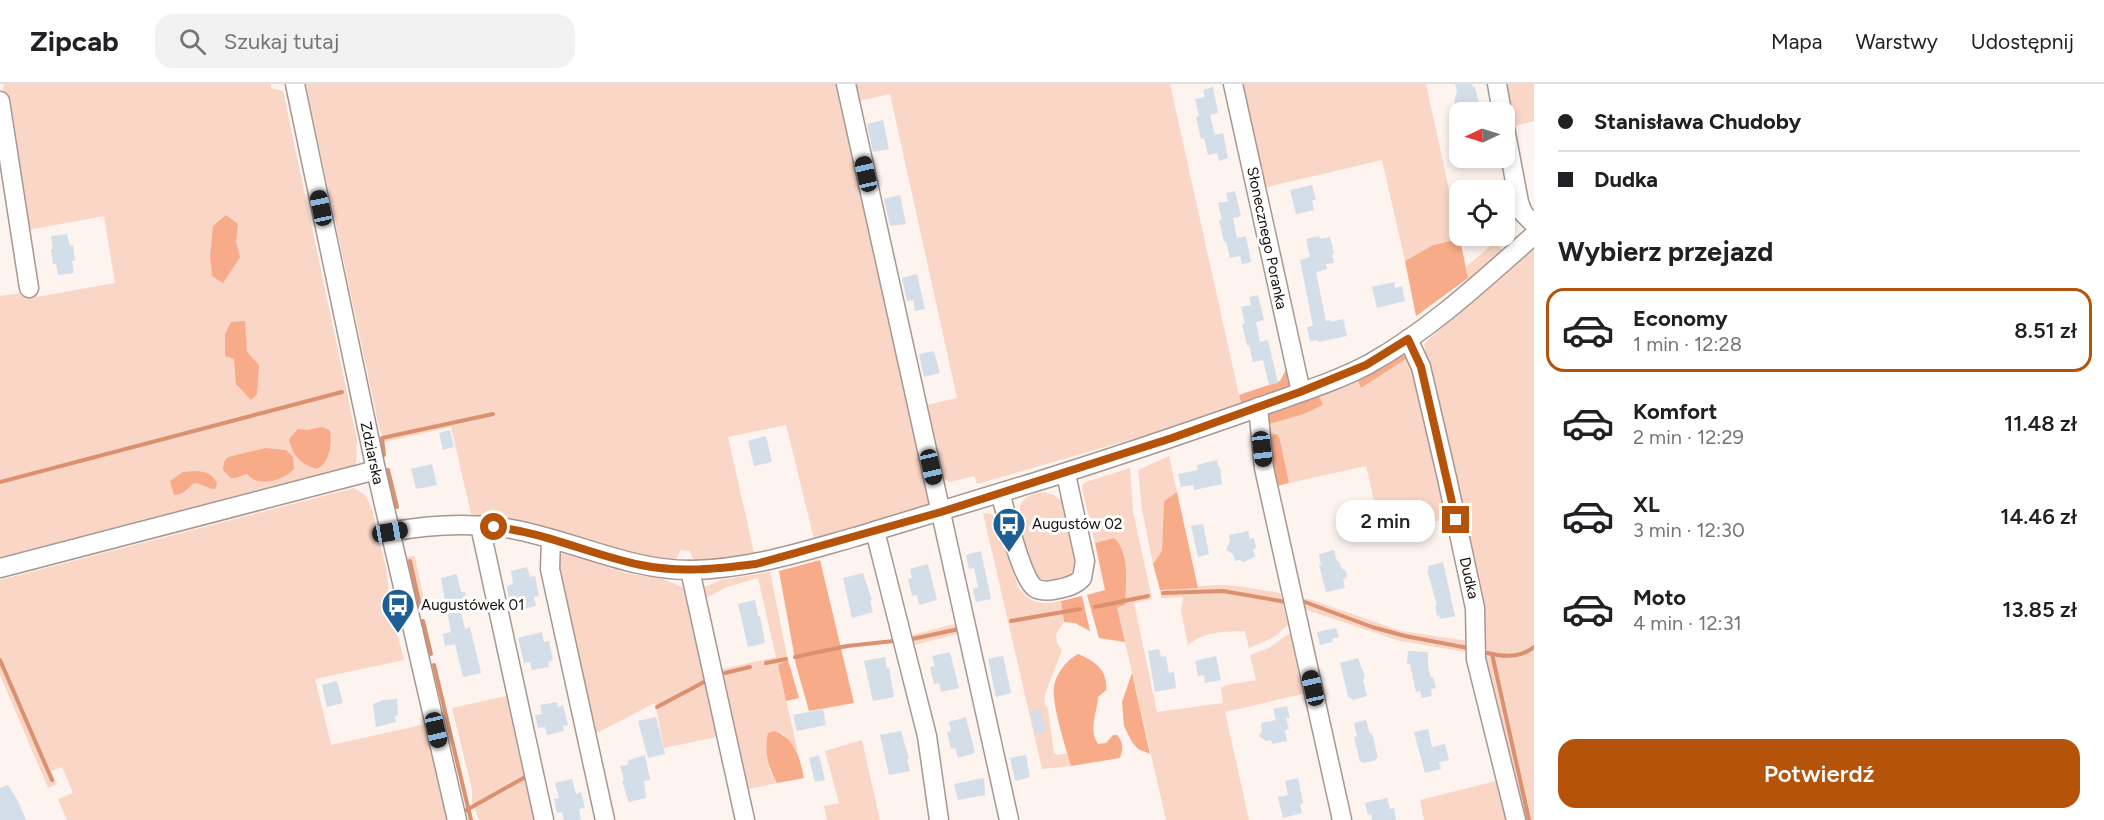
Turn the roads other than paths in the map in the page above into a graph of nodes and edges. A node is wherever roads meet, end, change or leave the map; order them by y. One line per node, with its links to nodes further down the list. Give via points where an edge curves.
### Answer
1 (0, 84): 6 (street)
2 (295, 84): 15 (street, Zdziarska)
3 (846, 84): 18 (street)
4 (1233, 84): 13 (street, Słonecznego Poranka)
5 (1497, 84): 7 (street)
6 (0, 100): 11 (street)
7 (1500, 102)
8 (1513, 168): 9 (street, via 1524,213)
9 (1534, 224)
10 (1534, 236): 12 (street)
11 (29, 288)
12 (1408, 339): 13 (street, via 1366,365); 32 (street, Dudka, via 1421,367 1449,488 1475,609 1476,659)
13 (1300, 392): 14 (street)
14 (1258, 407): 16 (street); 31 (street, via 1264,468)
15 (376, 470): 21 (street, Zdziarska); 23 (street)
16 (1062, 474): 17 (street); 17 (street, via 1067,479 1085,561 1082,578 1071,586 1043,591 1031,584)
17 (1000, 493): 18 (street)
18 (941, 512): 20 (street); 30 (street)
19 (480, 526): 21 (street); 22 (street, via 508,528); 26 (street)
20 (875, 531): 24 (street, via 756,564); 29 (street, via 927,736)
21 (390, 532): 25 (street, Zdziarska)
22 (551, 539): 24 (street, via 639,564); 27 (street, via 549,569)
23 (0, 568)
24 (690, 570): 28 (street)
25 (457, 820)
26 (544, 820)
27 (605, 820)
28 (745, 820)
29 (939, 820)
30 (1009, 820)
31 (1342, 820)
32 (1516, 820)

